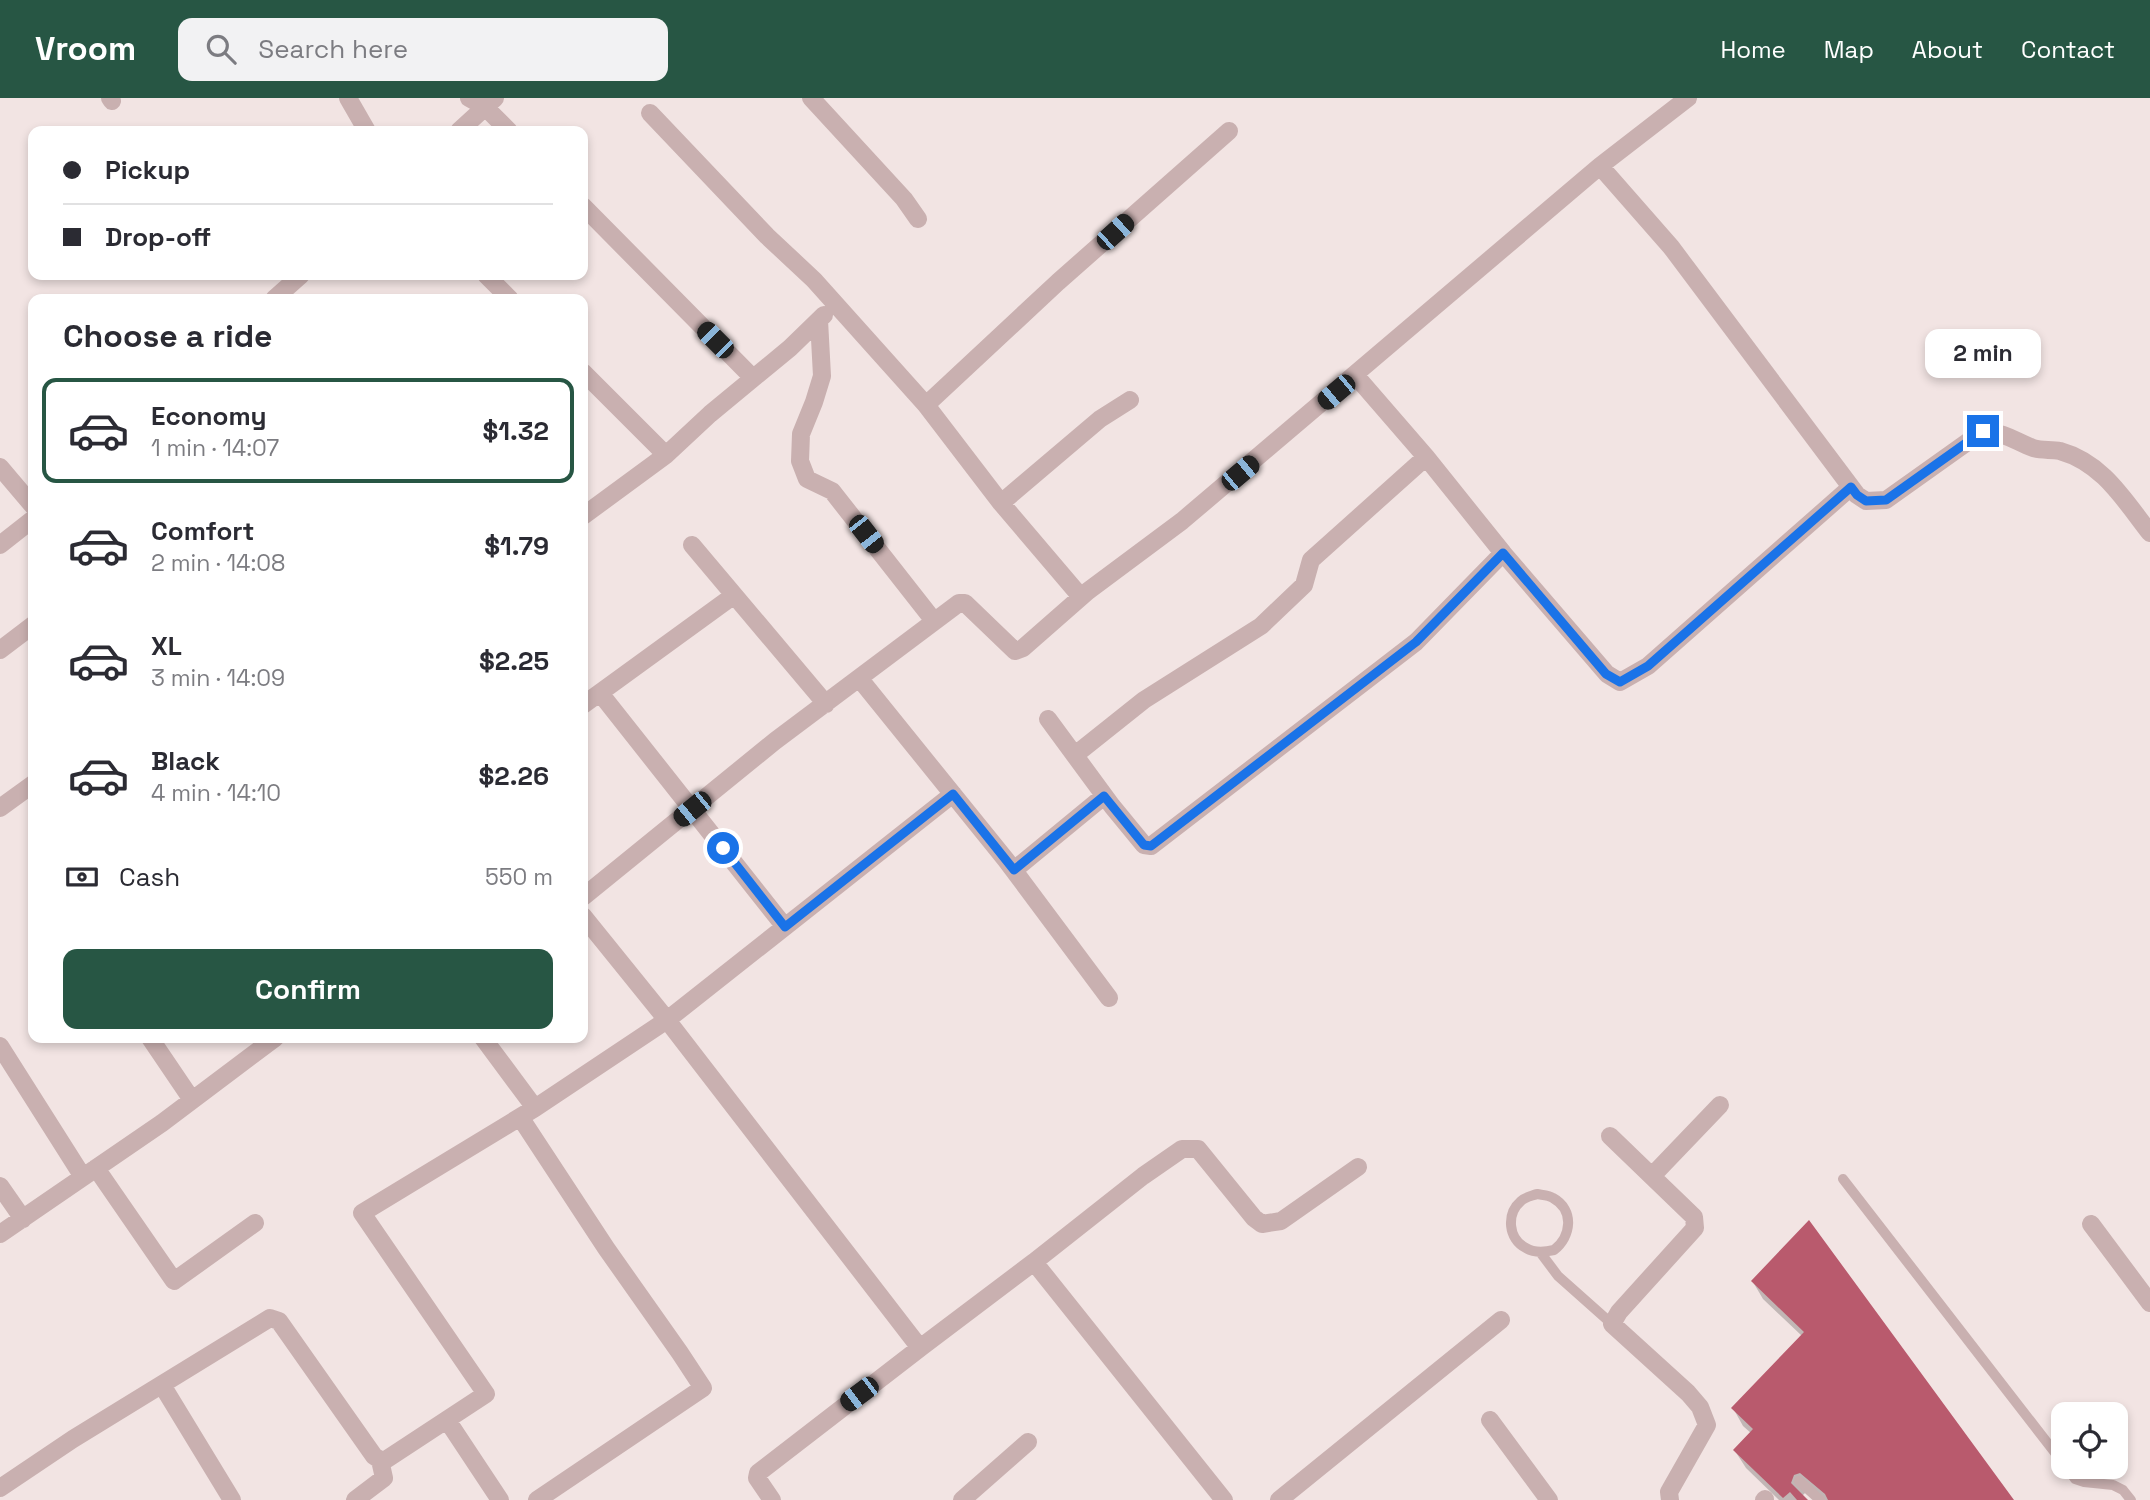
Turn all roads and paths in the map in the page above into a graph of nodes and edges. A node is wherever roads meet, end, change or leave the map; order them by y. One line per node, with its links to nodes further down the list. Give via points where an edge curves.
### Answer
1 (348, 98): 7 (street)
2 (469, 98): 5 (street)
3 (811, 98): 13 (street)
4 (1688, 98): 11 (street)
5 (490, 102): 8 (street); 9 (street)
6 (650, 113): 18 (street)
7 (364, 126)
8 (464, 126)
9 (506, 126)
10 (1229, 131): 24 (street)
11 (1600, 166): 20 (street); 28 (street, via 1671,247)
12 (588, 211): 22 (street)
13 (918, 219)
14 (295, 280): 16 (street)
15 (491, 280): 17 (street)
16 (280, 294)
17 (505, 294)
18 (835, 304): 19 (street); 24 (street)
19 (819, 320): 22 (street); 39 (street, via 822,376 801,434 803,470 807,479 832,491)
20 (1355, 375): 26 (street); 38 (street, via 1182,521)
21 (588, 377): 25 (street)
22 (753, 378): 25 (street)
23 (1130, 400): 30 (street, via 1100,419)
24 (926, 405): 30 (street)
25 (666, 455): 31 (street)
26 (1426, 457): 36 (street); 47 (street, via 1311,560 1304,584 1261,626 1144,700)
27 (0, 467): 29 (street)
28 (1851, 487): 33 (street, via 1866,501 1886,500 1983,431 2001,432 2037,449 2088,462); 36 (street, via 1648,666 1620,682 1606,674)
29 (28, 500)
30 (1001, 503): 38 (street)
31 (588, 512)
32 (28, 523): 34 (street)
33 (2150, 533)
34 (0, 545)
35 (692, 545): 37 (street)
36 (1503, 553): 50 (street, via 1416,642 1158,842 1144,845)
37 (733, 596): 43 (street); 45 (street)
38 (1081, 597): 39 (street, via 1015,650 965,603)
39 (934, 621): 42 (street)
40 (28, 629): 41 (street)
41 (0, 650)
42 (859, 678): 45 (street); 49 (street)
43 (600, 693): 44 (street); 52 (street)
44 (588, 701)
45 (826, 704): 52 (street)
46 (1048, 719): 47 (street)
47 (1075, 755): 50 (street)
48 (28, 788): 51 (street)
49 (953, 794): 53 (street); 56 (street)
50 (1104, 796): 53 (street)
51 (0, 808)
52 (692, 809): 54 (street); 56 (street)
53 (1014, 870): 57 (street)
54 (588, 893)
55 (588, 922): 58 (street)
56 (785, 927): 58 (street)
57 (1109, 998)
58 (667, 1020): 65 (street); 81 (street)
59 (153, 1043): 63 (street)
60 (268, 1043): 63 (street)
61 (486, 1043): 65 (street)
62 (0, 1046): 68 (street)
63 (192, 1100): 68 (street)
64 (1720, 1105): 69 (street)
65 (528, 1113): 83 (street, via 362,1213 486,1394); 94 (street, via 606,1248 703,1388)
66 (1610, 1136): 69 (street)
67 (1357, 1167): 77 (street, via 1281,1220 1262,1224 1198,1149 1182,1149)
68 (90, 1173): 72 (street); 73 (street, via 174,1281)
69 (1652, 1176): 80 (street, via 1694,1217 1695,1228)
70 (1843, 1179): 86 (lane)
71 (0, 1186): 72 (street)
72 (23, 1219): 75 (street)
73 (255, 1223)
74 (2091, 1224): 78 (street)
75 (0, 1234)
76 (1540, 1252): 76 (lane, via 1528,1250 1516,1240 1510,1226 1522,1199 1537,1194 1552,1196 1564,1206 1569,1220 1567,1235 1558,1247); 80 (lane, via 1558,1276)
77 (1034, 1262): 81 (street); 97 (street)
78 (2150, 1303)
79 (1501, 1320): 98 (street)
80 (1612, 1325): 100 (street, via 1694,1400 1707,1425 1669,1492)
81 (920, 1348): 95 (street, via 758,1473)
82 (162, 1385): 87 (street, via 270,1318 278,1321); 90 (street); 91 (street)
83 (447, 1420): 87 (street); 93 (street)
84 (1490, 1420): 99 (street)
85 (1028, 1442): 96 (street)
86 (2051, 1448)
87 (380, 1460): 92 (street, via 384,1478)
88 (2075, 1479): 102 (lane, via 2113,1485)
89 (1799, 1481): 101 (lane)
90 (0, 1488)
91 (232, 1500)
92 (355, 1500)
93 (500, 1500)
94 (537, 1500)
95 (772, 1500)
96 (962, 1500)
97 (1224, 1500)
98 (1279, 1500)
99 (1549, 1500)
100 (1670, 1500)
101 (1820, 1500)
102 (2131, 1500)

